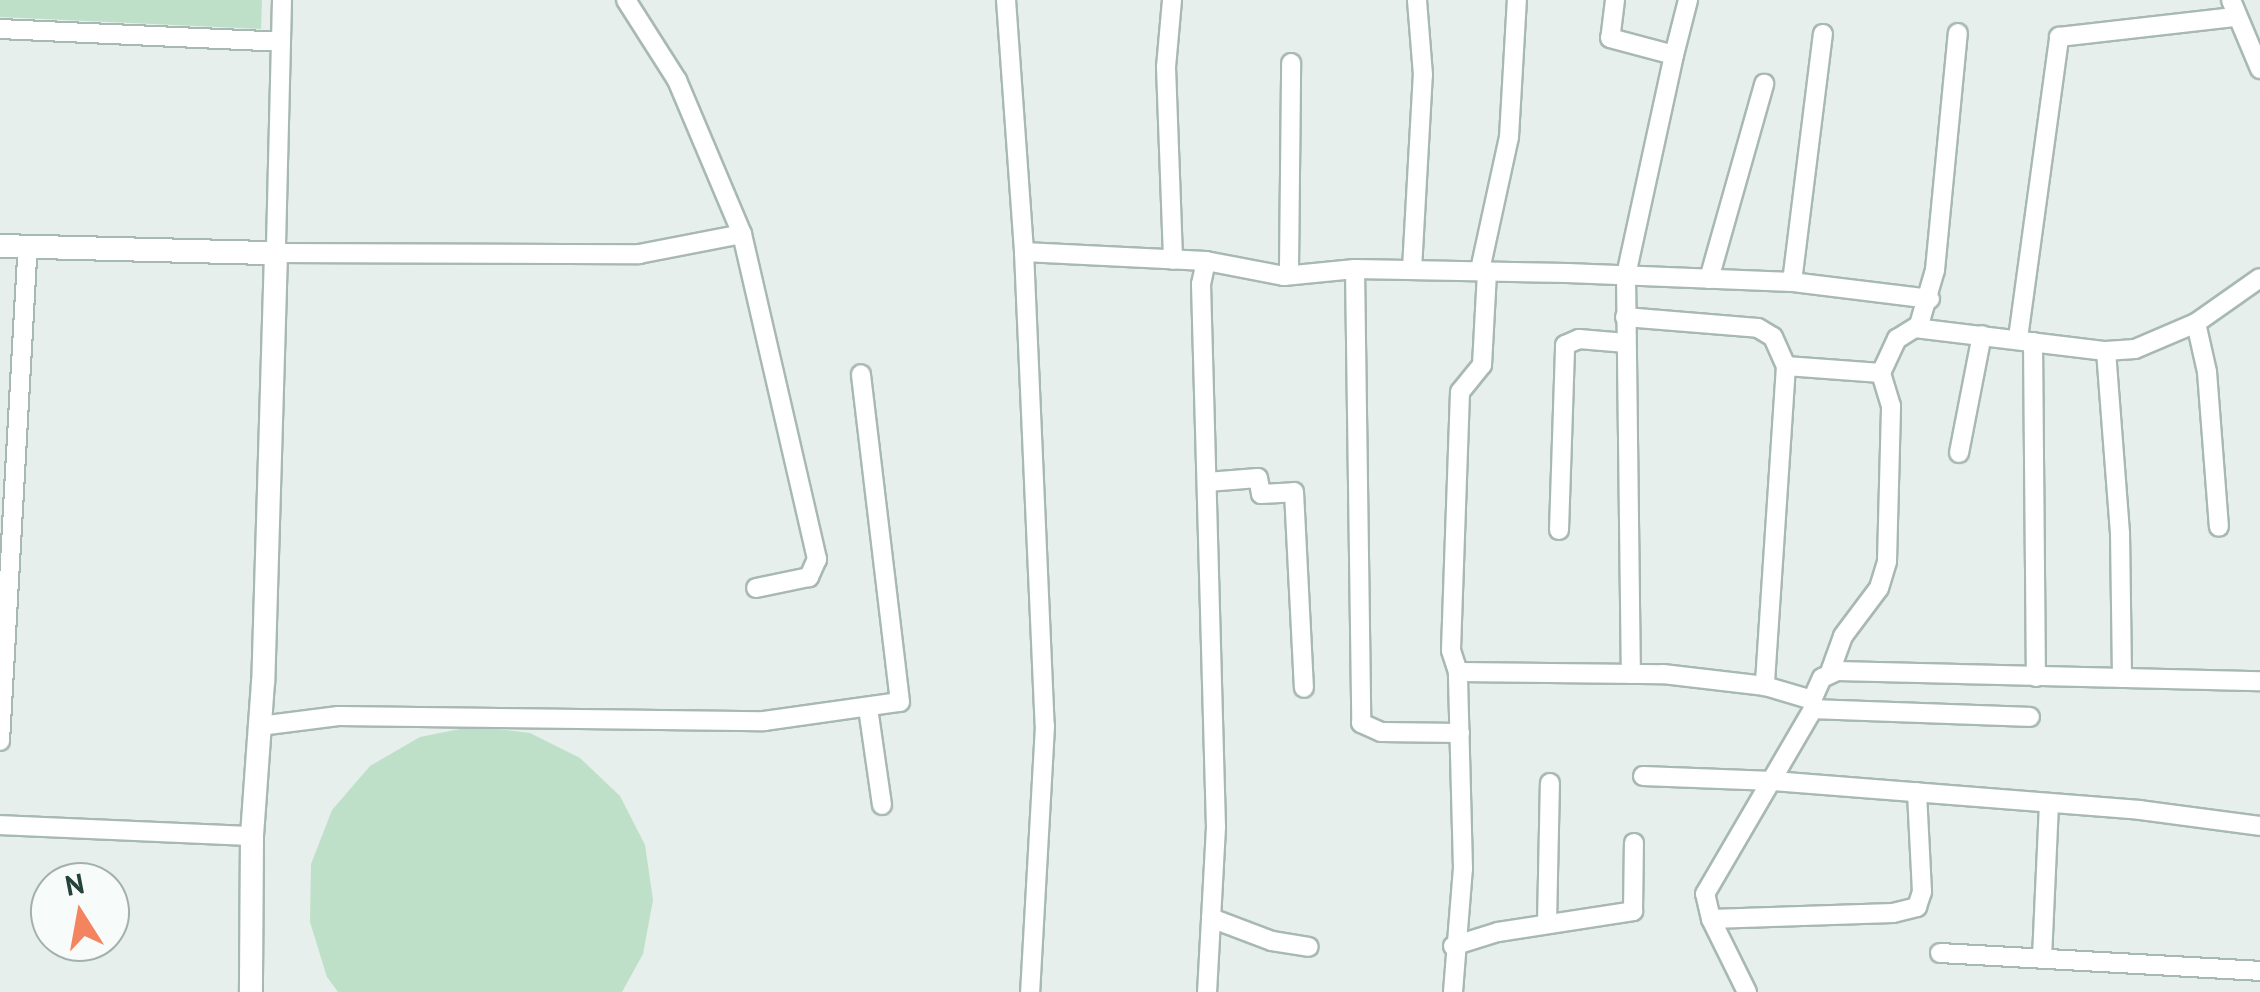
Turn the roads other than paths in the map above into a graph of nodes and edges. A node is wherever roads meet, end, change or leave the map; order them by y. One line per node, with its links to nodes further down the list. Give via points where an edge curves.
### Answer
1 (282, 0): 13 (street)
2 (626, 0): 18 (street, via 676,80)
3 (1006, 0): 21 (street)
4 (1172, 0): 23 (street, via 1166,67)
5 (1417, 0): 24 (street, via 1423,75)
6 (1517, 0): 30 (street, via 1509,137)
7 (1615, 0): 14 (street, via 1610,38)
8 (1688, 0): 14 (street)
9 (2232, 8): 16 (street); 36 (street, via 2060,38)
10 (0, 30): 13 (street)
11 (1958, 33): 34 (street)
12 (1823, 34): 32 (street)
13 (281, 42): 22 (street)
14 (1674, 55): 31 (street)
15 (1291, 63): 26 (street)
16 (2260, 69)
17 (1764, 84): 28 (street)
18 (742, 234): 22 (street, via 640,254); 47 (street, via 816,560 810,577)
19 (0, 246): 20 (street)
20 (28, 246): 22 (street); 61 (street)
21 (1024, 252): 23 (street); 81 (street, via 1045,726)
22 (276, 253): 59 (street)
23 (1173, 260): 25 (street)
24 (1412, 269): 27 (street); 30 (street)
25 (1203, 272): 26 (street); 44 (street)
26 (1284, 276): 27 (street)
27 (1355, 276): 60 (street, via 1362,723 1381,732)
28 (1710, 278): 31 (street); 32 (street)
29 (2260, 278): 35 (street)
30 (1485, 280): 31 (street); 48 (street, via 1482,365 1460,392 1450,650)
31 (1626, 281): 33 (street)
32 (1792, 282): 34 (street)
33 (1625, 312): 38 (street); 40 (street, via 1758,328 1772,337)
34 (1923, 316): 37 (street); 41 (street, via 1897,339)
35 (2196, 323): 39 (street, via 2135,349); 45 (street, via 2207,372)
36 (2022, 330): 37 (street); 39 (street); 51 (street)
37 (1982, 334): 43 (street)
38 (1626, 344): 46 (street, via 1579,338 1564,345); 50 (street)
39 (2106, 351): 52 (street, via 2120,533)
40 (1786, 366): 41 (street); 54 (street)
41 (1881, 373): 49 (street, via 1891,398 1887,561)
42 (862, 374): 57 (street, via 902,696)
43 (1959, 453)
44 (1207, 482): 55 (street, via 1258,478 1261,494 1294,492); 72 (street, via 1216,827)
45 (2219, 527)
46 (1559, 530)
47 (756, 588)
48 (1458, 672): 50 (street); 60 (street)
49 (1830, 672): 51 (street); 56 (street)
50 (1631, 674): 54 (street)
51 (2036, 677): 52 (street)
52 (2122, 678): 53 (street)
53 (2260, 681)
54 (1765, 686): 56 (street)
55 (1304, 688)
56 (1812, 704): 58 (street); 63 (street)
57 (868, 708): 59 (street, via 764,721 338,716); 67 (street)
58 (2030, 717)
59 (260, 726): 70 (street)
60 (1460, 732): 75 (street, via 1463,870)
61 (0, 741)
62 (1643, 776): 63 (street)
63 (1773, 780): 65 (street); 73 (street, via 1706,894)
64 (1550, 783): 74 (street)
65 (1916, 792): 66 (street); 73 (street, via 1922,892 1917,907)
66 (2049, 803): 69 (street); 78 (street)
67 (882, 805)
68 (0, 825): 70 (street)
69 (2260, 826)
70 (252, 836): 80 (street)
71 (1634, 843): 74 (street, via 1632,911)
72 (1211, 918): 76 (street); 82 (street)
73 (1711, 919): 84 (street)
74 (1547, 923): 75 (street)
75 (1454, 946): 83 (street)
76 (1309, 947)
77 (1940, 953): 78 (street)
78 (2042, 958): 79 (street)
79 (2260, 971)
80 (251, 992)
81 (1030, 992)
82 (1207, 992)
83 (1454, 992)
84 (1747, 992)

